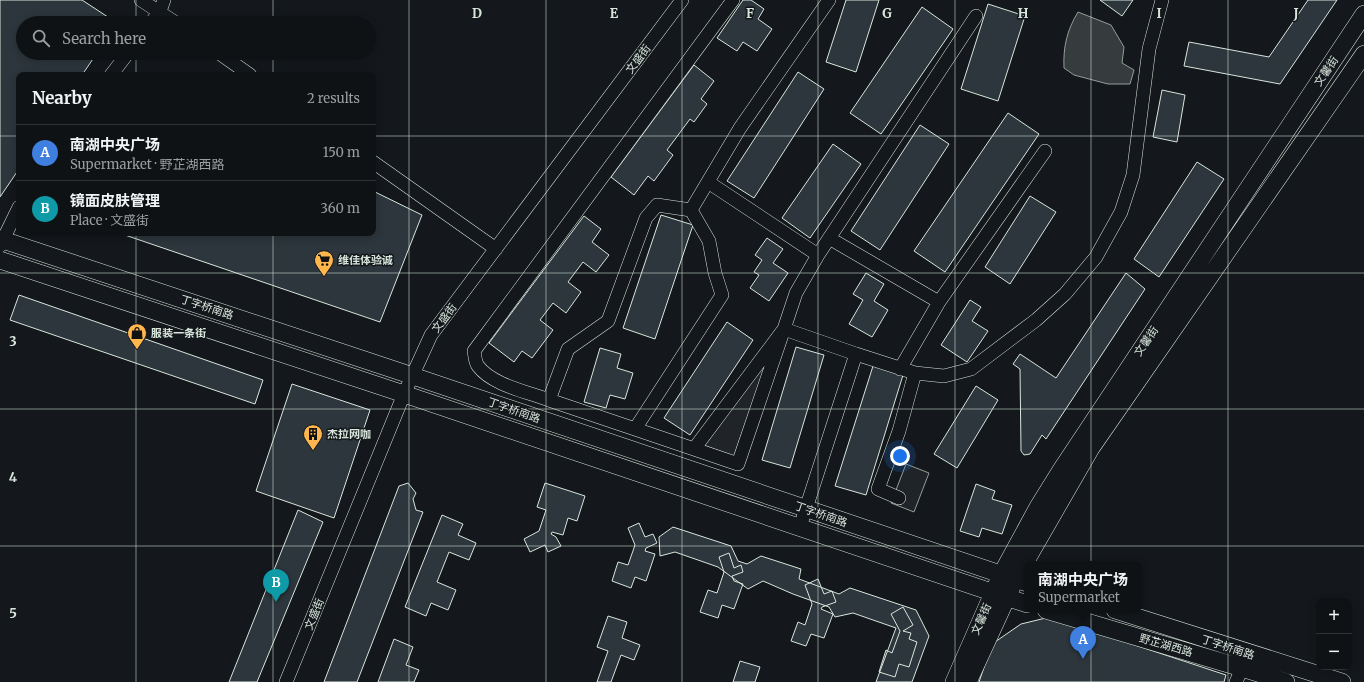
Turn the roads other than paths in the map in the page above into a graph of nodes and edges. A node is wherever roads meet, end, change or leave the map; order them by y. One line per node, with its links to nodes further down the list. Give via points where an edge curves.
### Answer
1 (141, 0): 6 (street)
2 (682, 0): 23 (street, 文盛街)
3 (733, 0): 33 (street, via 474,351 477,365 486,374 499,382)
4 (829, 0): 18 (street, via 740,128)
5 (1162, 0): 30 (street, via 1149,49 1133,175 1121,212 1096,257 1065,294 1036,320 971,369 944,376)
6 (162, 6): 8 (street); 9 (street)
7 (1364, 14): 41 (main road, 文馨街, via 1038,507)
8 (156, 16)
9 (170, 16)
10 (976, 16): 21 (street)
11 (1364, 54): 39 (main road, 文馨街, via 1091,448)
12 (123, 60): 14 (street)
13 (229, 60): 15 (street)
14 (113, 72)
15 (246, 72)
16 (1045, 152): 26 (street)
17 (376, 164): 23 (street)
18 (708, 182): 19 (street); 24 (street)
19 (691, 210): 33 (street, via 657,205 646,218 608,321 568,349); 34 (street, via 709,242 722,295)
20 (16, 213): 22 (street)
21 (829, 238): 24 (street); 26 (street)
22 (1, 242): 31 (main road, 丁字桥南路)
23 (496, 249): 31 (street, 文盛街, via 431,335)
24 (818, 255): 27 (street, via 796,293)
25 (0, 260): 32 (main road, 丁字桥南路)
26 (939, 302): 29 (street)
27 (784, 329): 28 (street); 35 (street); 35 (street, via 738,464)
28 (856, 354): 29 (street); 37 (street)
29 (900, 369): 30 (street)
30 (915, 374): 36 (street, via 899,431 878,490)
31 (413, 376): 32 (street, 文盛街); 37 (main road, 丁字桥南路)
32 (404, 394): 38 (main road, 丁字桥南路); 47 (street, 文盛街)
33 (549, 400): 34 (street)
34 (635, 429): 35 (street)
35 (694, 449)
36 (899, 498)
37 (806, 509): 38 (street); 41 (main road, 丁字桥南路)
38 (800, 527): 42 (main road, 丁字桥南路)
39 (1025, 561)
40 (1024, 563): 41 (main road, 文馨街)
41 (1014, 580): 42 (main road, 文馨街)
42 (999, 596): 43 (main road); 48 (main road, 文馨街); 49 (main road, 文馨街)
43 (1024, 603)
44 (1055, 613): 46 (main road, 野芷湖西路)
45 (1124, 613): 51 (main road, 丁字桥南路)
46 (1239, 675): 50 (main road, 野芷湖西路)
47 (286, 682)
48 (954, 682)
49 (968, 682)
50 (1286, 682)
51 (1342, 682)

